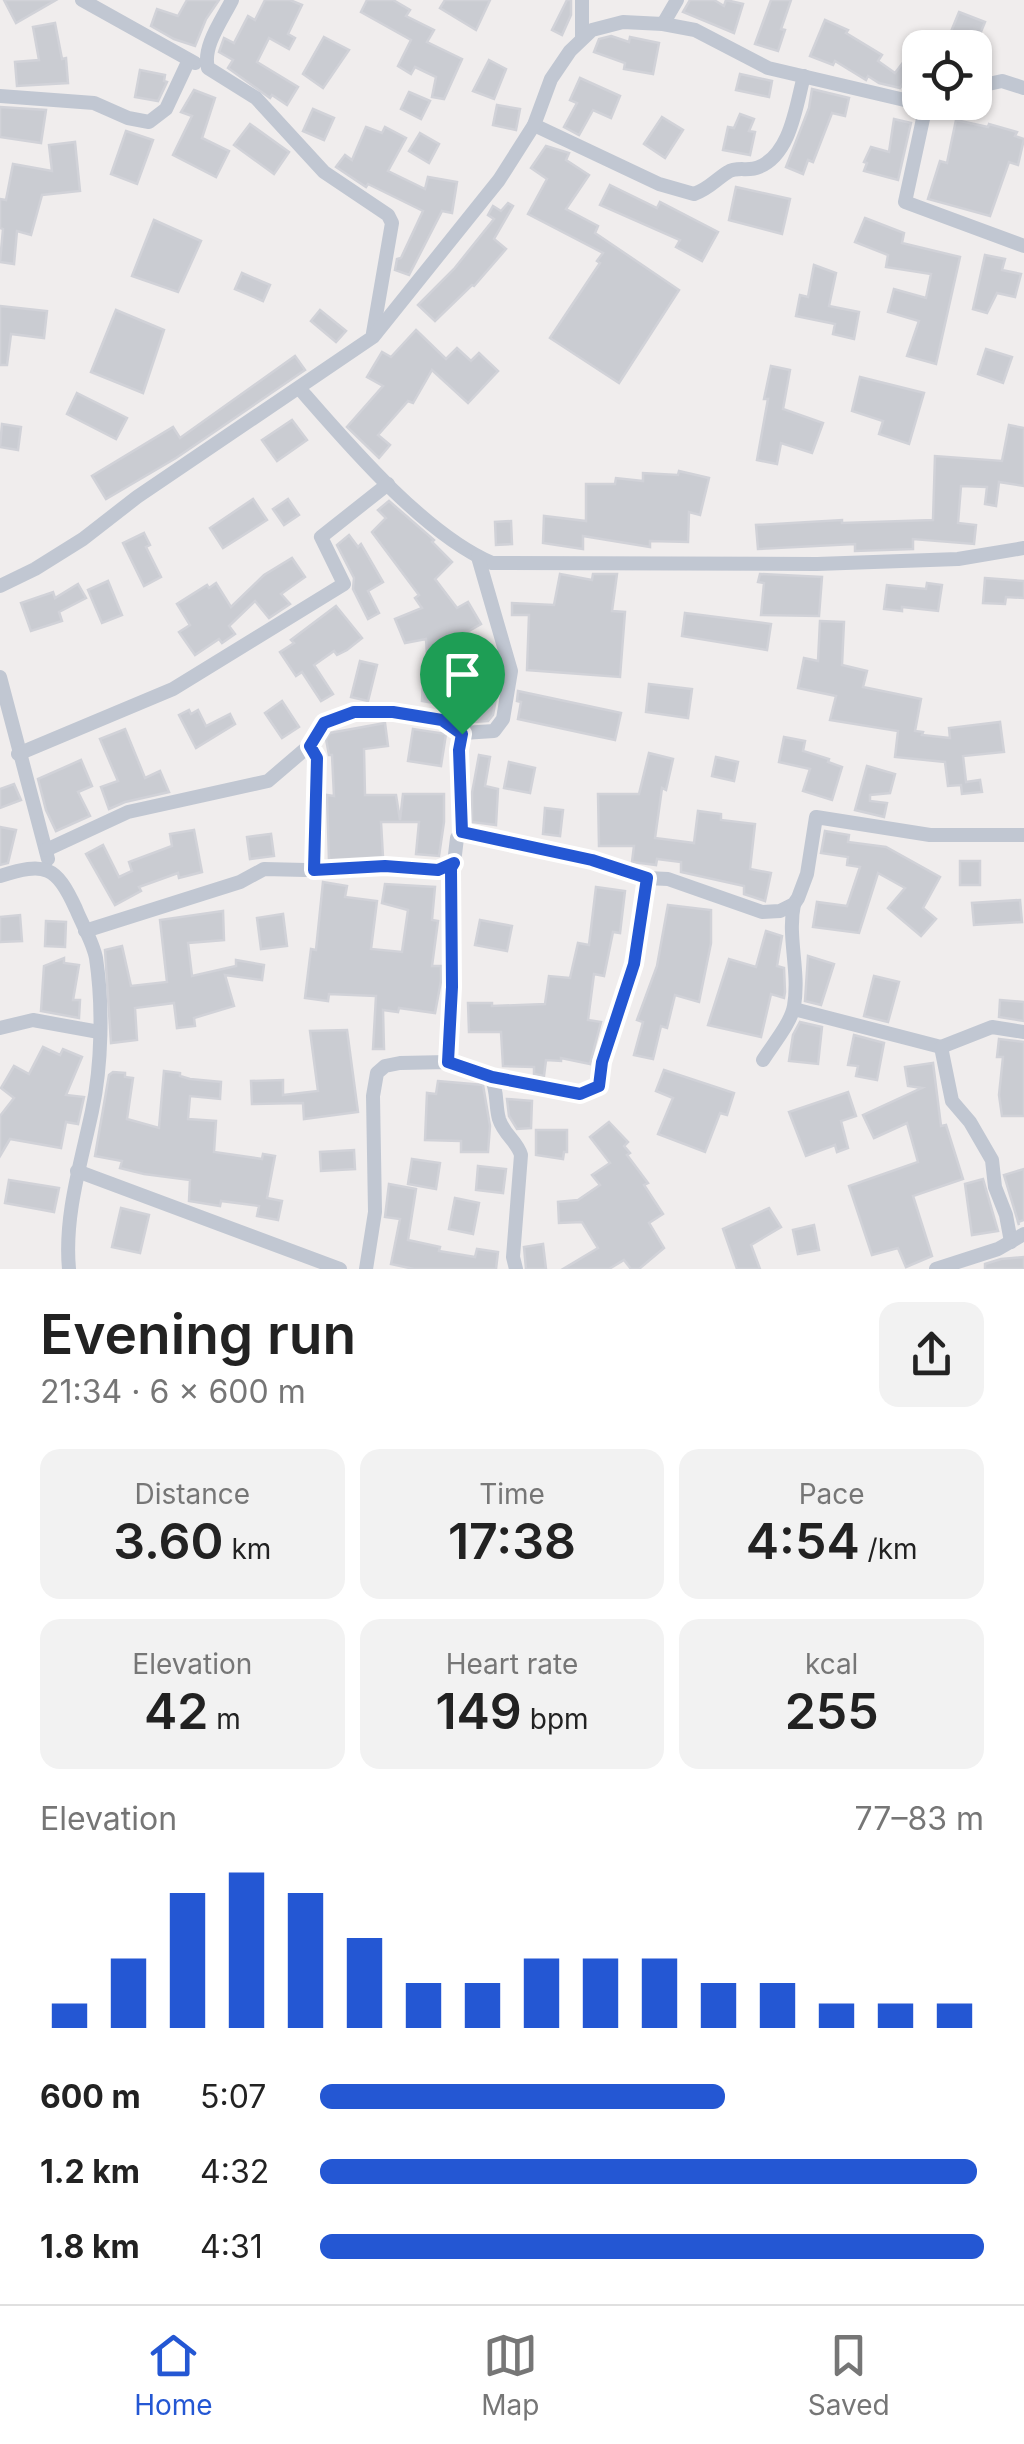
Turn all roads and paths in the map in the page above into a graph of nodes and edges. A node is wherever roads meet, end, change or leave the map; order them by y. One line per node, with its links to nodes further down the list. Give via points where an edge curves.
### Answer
1 (82, 0): 7 (street)
2 (232, 0): 8 (street)
3 (582, 0): 6 (street)
4 (677, 0): 5 (street)
5 (664, 24): 6 (street, via 603,25); 9 (street, via 715,38 768,68)
6 (582, 38): 15 (street, via 551,79)
7 (188, 62): 8 (street); 12 (street, via 166,109 149,122 94,103)
8 (206, 65): 17 (street, via 268,108 324,172 388,215 392,233)
9 (804, 76): 13 (street); 15 (street, via 780,150 763,166 732,169 694,194)
10 (992, 83): 11 (street)
11 (1024, 88)
12 (0, 96)
13 (902, 98)
14 (924, 120): 16 (street, via 904,202)
15 (534, 125): 17 (street, via 478,207)
16 (1024, 246)
17 (373, 336): 18 (street)
18 (299, 388): 19 (street); 22 (street, via 83,539)
19 (388, 484): 21 (street); 26 (street, via 321,537 344,584 173,689)
20 (1024, 548): 21 (street, via 958,559 817,564 508,565)
21 (478, 558): 24 (street, via 512,671 494,731)
22 (0, 586)
23 (0, 677): 26 (street)
24 (462, 734): 25 (street, via 442,720 354,712 324,723); 27 (street)
25 (310, 746): 29 (street, via 268,781 128,812); 31 (street, via 317,758)
26 (18, 754): 29 (street)
27 (462, 832): 30 (street); 34 (street)
28 (1024, 835): 35 (street, via 930,835 816,817 807,874)
29 (46, 850): 32 (street)
30 (454, 863): 31 (street, via 438,870); 43 (street)
31 (314, 870): 36 (street, via 264,869)
32 (50, 871): 33 (street, via 32,866); 36 (street, via 66,886)
33 (0, 876)
34 (647, 878): 35 (street, via 762,912); 44 (street, via 634,964 599,1086 580,1094)
35 (794, 904): 37 (street)
36 (85, 930): 39 (street, via 96,956)
37 (794, 1009): 41 (street); 42 (street)
38 (0, 1028): 39 (street, via 32,1020)
39 (99, 1032): 45 (street, via 96,1088)
40 (1024, 1032): 41 (street, via 992,1027)
41 (941, 1047): 46 (street, via 952,1101 992,1160 995,1187)
42 (763, 1060)
43 (448, 1062): 44 (street); 49 (street, via 385,1066 374,1078 375,1212)
44 (492, 1077): 50 (street, via 499,1120 521,1155)
45 (78, 1171): 47 (street); 48 (street)
46 (1018, 1238): 51 (street)
47 (69, 1269)
48 (340, 1269)
49 (366, 1269)
50 (516, 1269)
51 (936, 1269)

